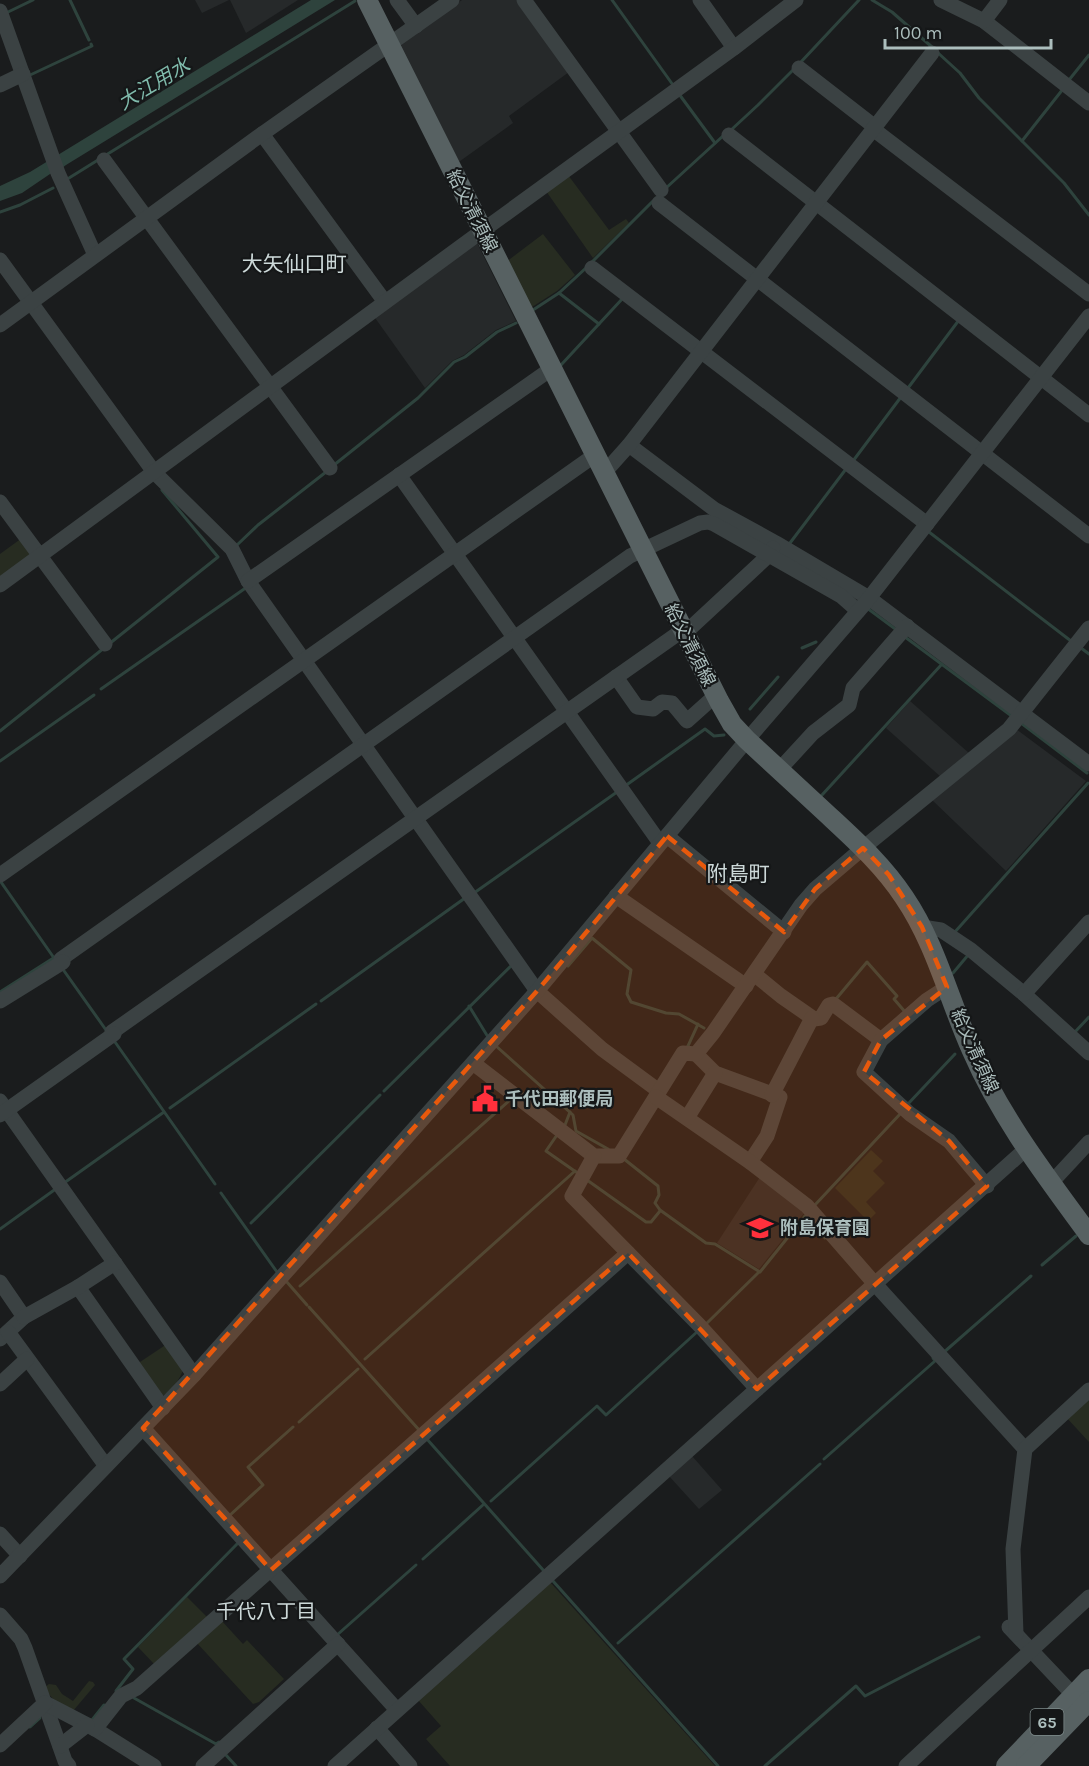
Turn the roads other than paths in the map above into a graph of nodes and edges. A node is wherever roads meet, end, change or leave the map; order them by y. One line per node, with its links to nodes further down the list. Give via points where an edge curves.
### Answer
1 (366, 0): 12 (main road, 給父清須線)
2 (397, 0): 11 (street)
3 (452, 0): 11 (street)
4 (524, 0): 20 (street)
5 (699, 0): 13 (street)
6 (796, 0): 13 (street)
7 (941, 0): 10 (street)
8 (1000, 0): 10 (street)
9 (0, 11): 16 (street)
10 (984, 21): 18 (street)
11 (416, 26): 12 (street)
12 (389, 45): 21 (street); 26 (main road, 給父清須線)
13 (734, 48): 20 (street)
14 (932, 53): 19 (street)
15 (799, 68): 19 (street)
16 (23, 74): 17 (street); 27 (street, via 58,173)
17 (0, 85)
18 (1089, 103)
19 (874, 128): 24 (street); 31 (street)
20 (619, 132): 26 (street); 30 (street, via 660,196)
21 (262, 134): 25 (street); 32 (street)
22 (729, 135): 24 (street)
23 (104, 160): 25 (street)
24 (816, 203): 30 (street); 38 (street)
25 (146, 218): 27 (street); 39 (street)
26 (482, 231): 32 (street); 37 (main road, 給父清須線)
27 (96, 255): 33 (street)
28 (0, 260): 33 (street)
29 (592, 268): 36 (street)
30 (757, 279): 36 (street); 42 (street)
31 (1089, 294)
32 (385, 302): 39 (street)
33 (31, 303): 35 (street); 45 (street)
34 (1089, 316): 38 (street)
35 (0, 325)
36 (701, 352): 41 (street); 49 (street)
37 (551, 369): 43 (main road, 給父清須線); 47 (street)
38 (1041, 378): 40 (street); 42 (street)
39 (270, 387): 44 (street); 45 (street)
40 (1089, 415)
41 (629, 445): 46 (street); 51 (street)
42 (982, 453): 49 (street); 50 (street)
43 (595, 455): 46 (main road, 給父清須線); 53 (street)
44 (330, 468)
45 (154, 472): 54 (street); 55 (street, via 232,549)
46 (604, 473): 52 (main road, 給父清須線)
47 (399, 475): 53 (street); 55 (street)
48 (0, 502): 54 (street)
49 (927, 524): 57 (street)
50 (1089, 536)
51 (772, 549): 52 (street, via 708,522); 57 (street); 60 (street)
52 (643, 550): 60 (main road, 給父清須線); 61 (street)
53 (455, 554): 61 (street); 63 (street)
54 (40, 556): 56 (street); 62 (street)
55 (248, 581): 63 (street)
56 (0, 585)
57 (864, 605): 59 (street); 68 (street)
58 (1089, 627): 67 (street)
59 (903, 631): 67 (street); 71 (street, via 853,688 849,705 813,733)
60 (684, 632): 64 (street); 65 (main road, 給父清須線)
61 (512, 635): 66 (street); 69 (street)
62 (105, 644)
63 (304, 660): 69 (street); 75 (street)
64 (616, 677): 65 (street, via 637,706 653,709 662,702 672,703 687,721); 66 (street)
65 (716, 695): 68 (main road, 給父清須線, via 732,724)
66 (566, 712): 72 (street); 73 (street)
67 (1018, 718): 70 (street); 74 (street)
68 (747, 740): 71 (main road, 給父清須線); 73 (street)
69 (362, 742): 72 (street); 84 (street, via 62,961)
70 (1089, 764)
71 (779, 770): 74 (main road, 給父清須線)
72 (415, 818): 82 (street); 93 (street)
73 (664, 839): 76 (street); 79 (street)
74 (863, 848): 78 (main road, 給父清須線, via 889,875); 79 (street, via 815,889)
75 (0, 875)
76 (616, 896): 80 (street); 82 (street)
77 (1089, 922): 83 (street)
78 (922, 927): 81 (main road, 給父清須線); 83 (street, via 941,930)
79 (784, 932): 80 (street)
80 (750, 980): 85 (street); 88 (street)
81 (947, 987): 86 (street); 96 (main road, 給父清須線, via 980,1069)
82 (537, 991): 89 (street); 91 (street)
83 (1024, 994): 87 (street)
84 (0, 1000)
85 (812, 1018): 86 (street, via 820,1018 833,1004); 92 (street)
86 (881, 1040): 100 (street, via 864,1072 910,1114 949,1141)
87 (1089, 1053)
88 (696, 1054): 90 (street); 91 (street, via 682,1053)
89 (473, 1063): 97 (street); 110 (street)
90 (715, 1073): 92 (street); 94 (street)
91 (657, 1094): 94 (street); 97 (street, via 619,1156)
92 (772, 1095): 98 (street, via 780,1097 767,1136)
93 (2, 1109): 103 (street)
94 (687, 1118): 98 (street)
95 (1089, 1142): 99 (street)
96 (1027, 1148): 99 (main road, 給父清須線); 100 (street)
97 (594, 1156): 102 (street, via 572,1196)
98 (750, 1162): 105 (street, via 807,1206)
99 (1051, 1183): 101 (main road, 給父清須線)
100 (987, 1186): 105 (street)
101 (1089, 1235)
102 (628, 1253): 112 (street); 120 (street)
103 (115, 1263): 106 (street); 110 (street)
104 (0, 1282): 107 (street)
105 (875, 1284): 112 (street); 116 (street)
106 (78, 1287): 107 (street); 114 (street)
107 (24, 1317): 108 (street)
108 (4, 1336): 109 (street)
109 (27, 1359): 111 (street); 117 (street)
110 (194, 1375): 114 (street)
111 (0, 1384)
112 (757, 1389): 129 (street)
113 (1089, 1390): 116 (street)
114 (163, 1408): 115 (street)
115 (143, 1428): 117 (street); 120 (street)
116 (1025, 1449): 125 (street, via 1014,1549 1011,1630)
117 (106, 1466): 119 (street)
118 (0, 1534): 119 (street)
119 (20, 1556): 121 (street)
120 (272, 1570): 124 (street); 130 (street, via 137,1688 121,1696)
121 (0, 1576)
122 (1089, 1597): 125 (street)
123 (0, 1615): 127 (street, via 21,1639)
124 (338, 1644): 129 (street); 136 (street)
125 (1031, 1650): 128 (street); 139 (street)
126 (1089, 1679): 128 (main road, 65)
127 (45, 1703): 130 (street); 132 (street); 133 (street)
128 (1084, 1704): 140 (main road, 65); 141 (main road, 65)
129 (397, 1710): 131 (street)
130 (91, 1727): 133 (street); 134 (street)
131 (377, 1728): 137 (street); 138 (street)
132 (0, 1745)
133 (60, 1746): 135 (street)
134 (152, 1765)
135 (69, 1766)
136 (202, 1766)
137 (335, 1766)
138 (410, 1766)
139 (906, 1766)
140 (1006, 1766)
141 (1026, 1766)

